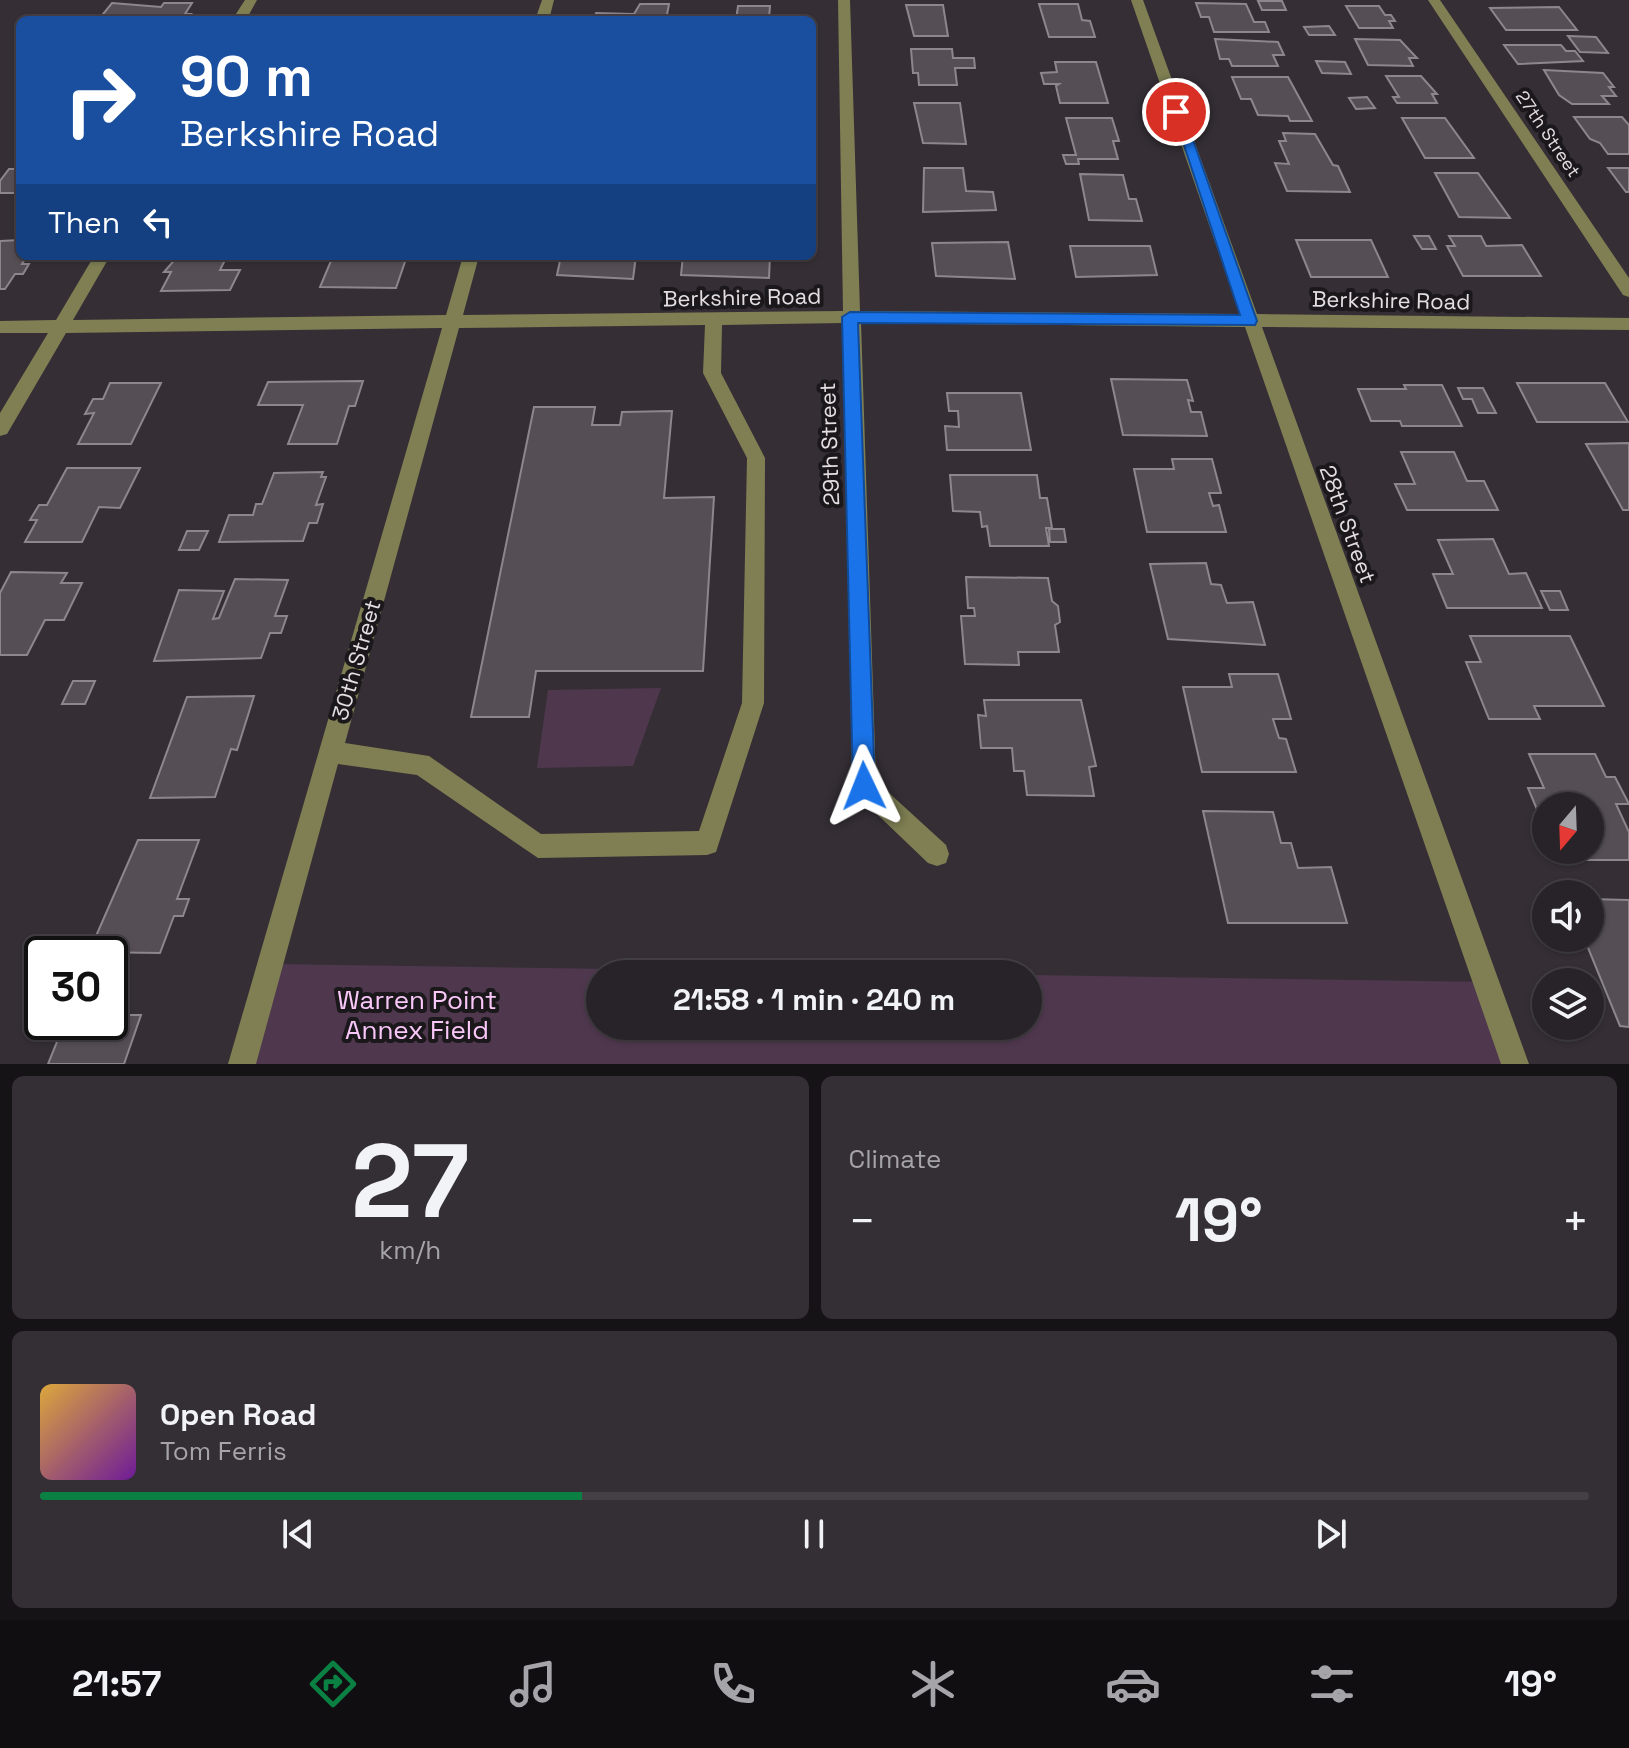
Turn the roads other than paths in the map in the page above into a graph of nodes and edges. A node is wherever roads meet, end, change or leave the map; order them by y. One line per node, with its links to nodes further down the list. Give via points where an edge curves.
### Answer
1 (844, 0): 7 (street, 29th Street)
2 (1137, 0): 9 (street, 28th Street)
3 (1434, 0): 6 (street, 27th Street)
4 (100, 260): 12 (street)
5 (470, 260): 10 (street, 30th Street)
6 (1629, 291)
7 (850, 317): 8 (street, Berkshire Road); 9 (street, Berkshire Road); 16 (street, 29th Street, via 864,786)
8 (714, 319): 10 (street, Berkshire Road); 15 (street, via 712,373 756,458 753,703 707,843 538,846 421,764)
9 (1250, 321): 11 (street, Berkshire Road); 18 (street, 28th Street)
10 (451, 322): 12 (street, Berkshire Road); 15 (street, 30th Street)
11 (1629, 324)
12 (61, 326): 13 (street, Berkshire Road); 14 (street)
13 (0, 327)
14 (0, 429)
15 (330, 752): 17 (street, 30th Street)
16 (937, 854)
17 (242, 1064)
18 (1515, 1064)

